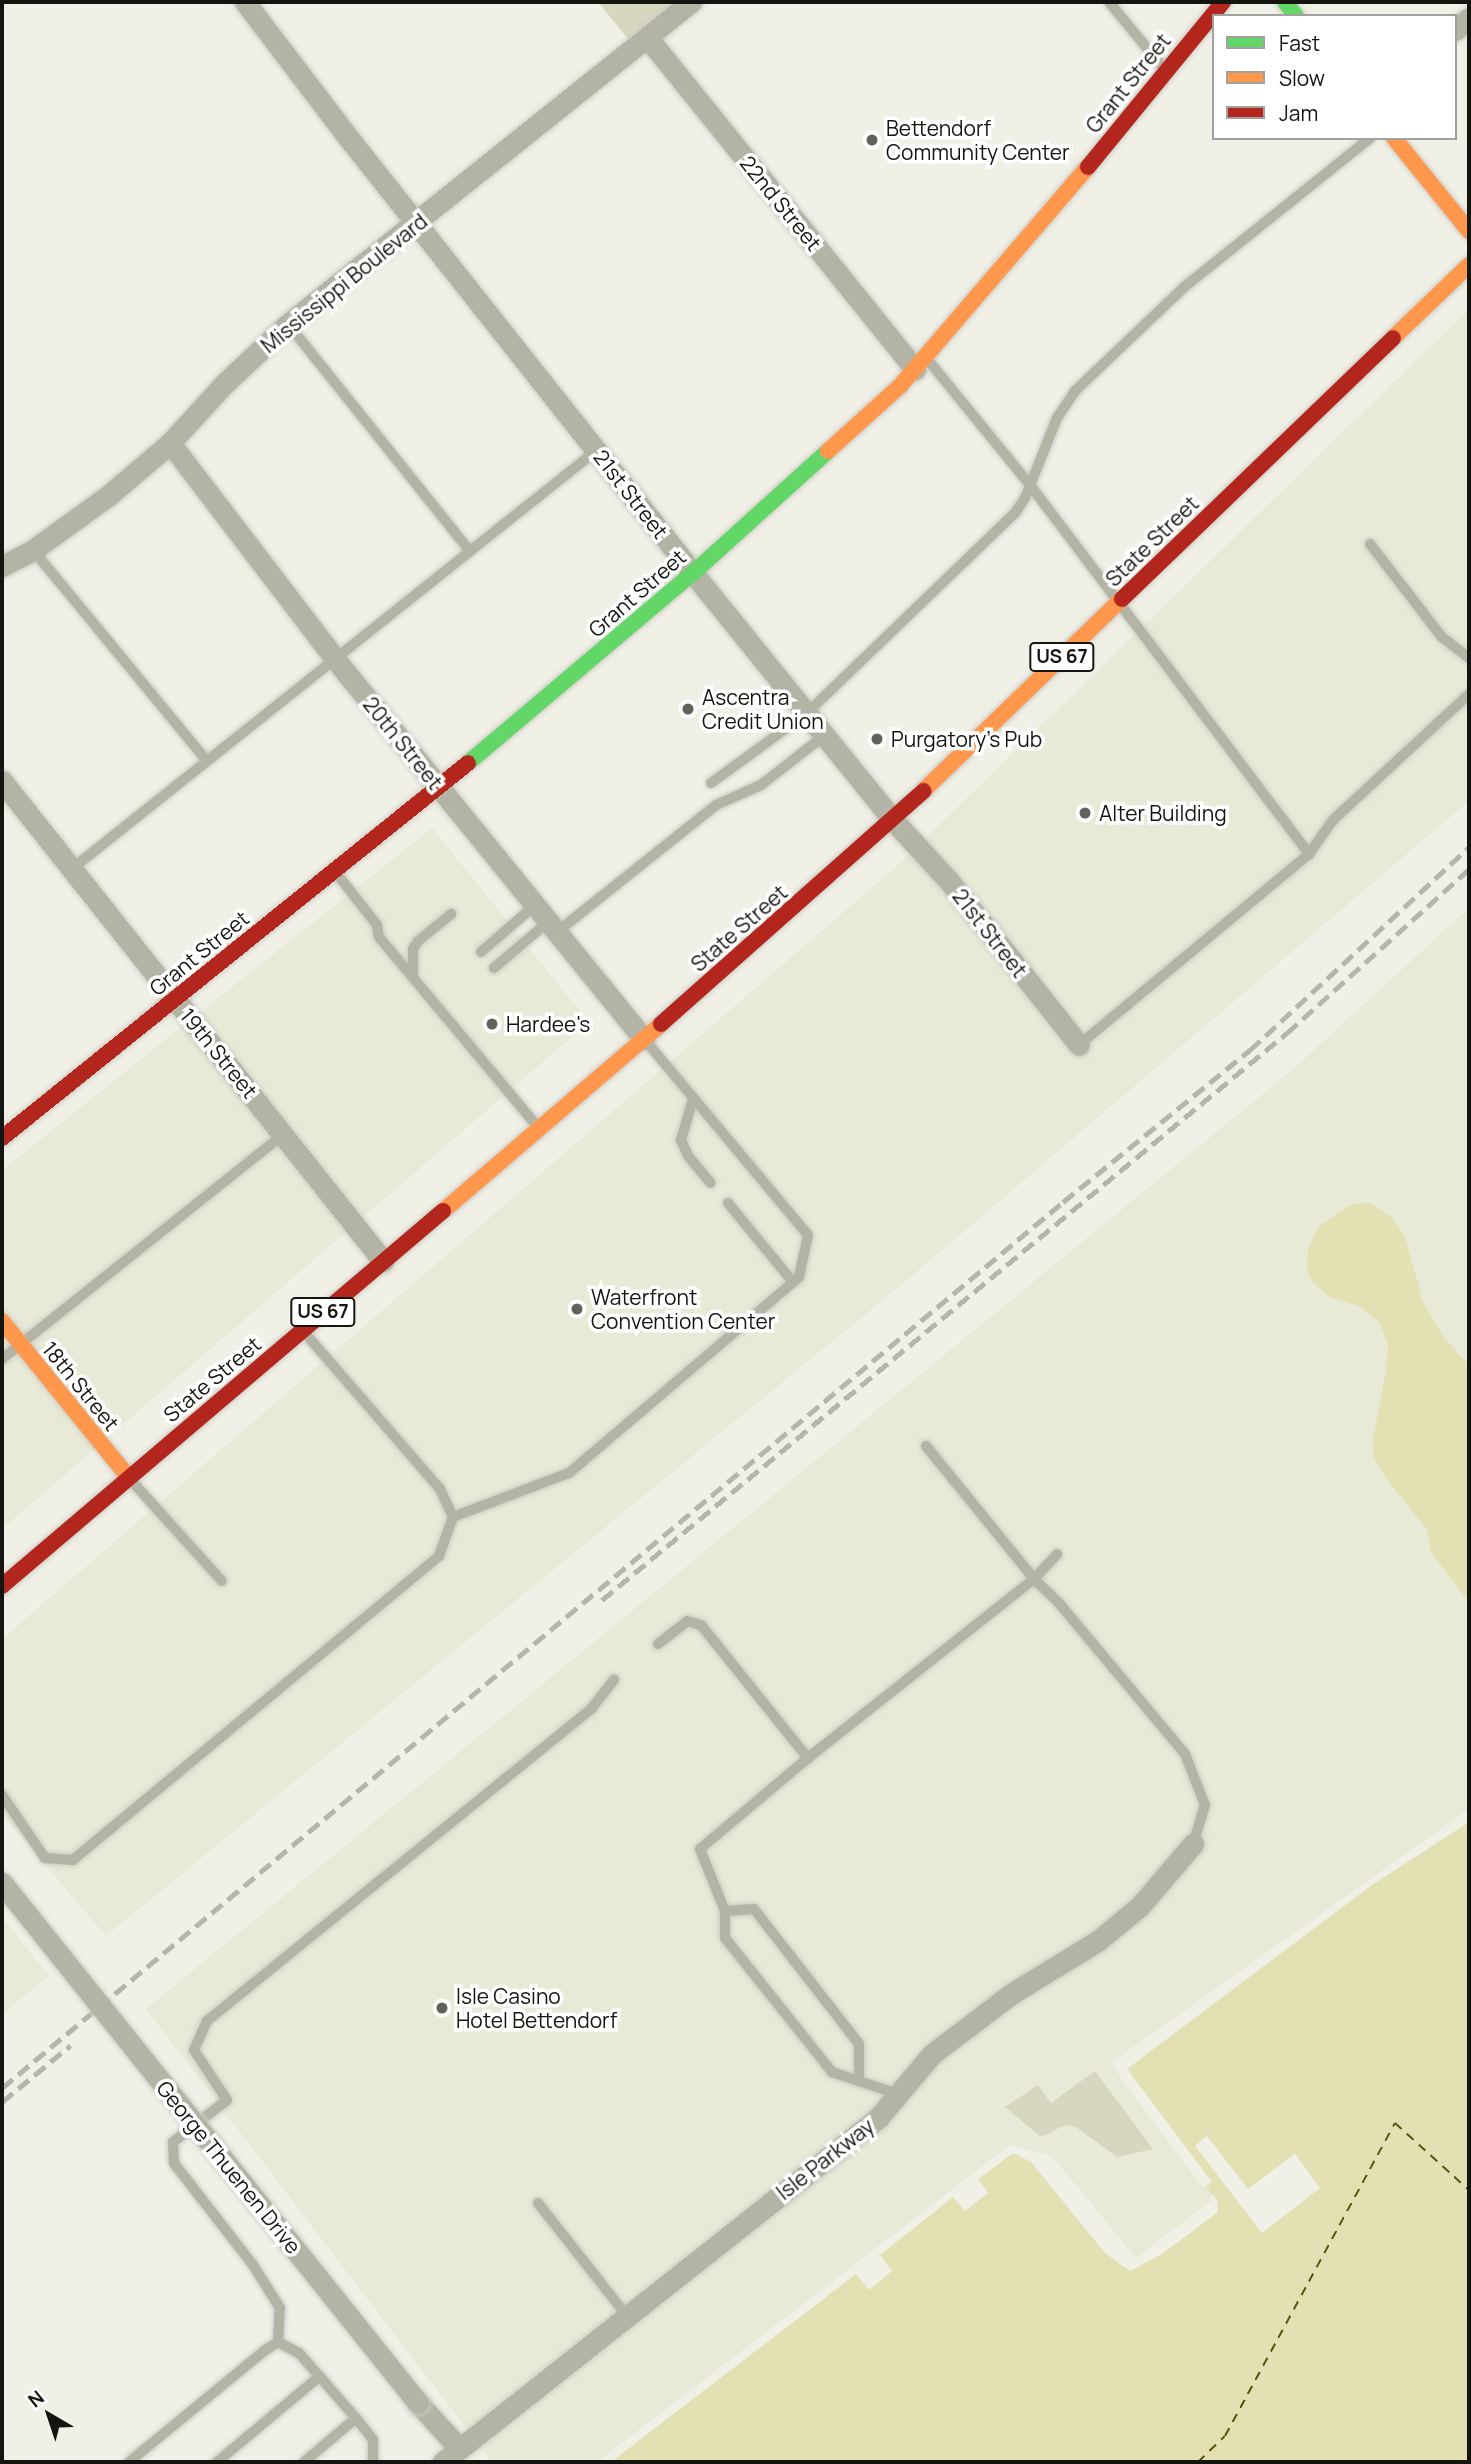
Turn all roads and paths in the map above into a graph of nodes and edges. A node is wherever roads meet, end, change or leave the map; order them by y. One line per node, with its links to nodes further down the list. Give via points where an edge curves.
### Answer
1 (244, 2): 9 (street, 21st Street)
2 (691, 2): 5 (street, Mississippi Boulevard)
3 (1109, 2): 6 (lane)
4 (1212, 15): 6 (main road, Grant Street)
5 (647, 37): 9 (street, Mississippi Boulevard); 13 (street, 22nd Street)
6 (1165, 70): 13 (main road, Grant Street)
7 (1368, 140): 16 (lane, via 1183,288 1075,391 1057,418)
8 (1396, 140): 10 (main road)
9 (418, 223): 12 (street, Mississippi Boulevard); 15 (street, 21st Street)
10 (1469, 231)
11 (1469, 265): 22 (main road, State Street / US 67)
12 (288, 324): 14 (street, Mississippi Boulevard); 19 (lane)
13 (921, 363): 16 (lane); 21 (main road, Grant Street)
14 (170, 443): 18 (street, Mississippi Boulevard); 24 (street, 20th Street)
15 (597, 450): 19 (lane); 21 (street, 21st Street)
16 (1030, 485): 22 (lane); 26 (lane, via 1015,513)
17 (1370, 544): 23 (lane, via 1442,637)
18 (33, 550): 20 (street, Mississippi Boulevard); 28 (lane)
19 (470, 551): 24 (lane)
20 (2, 566)
21 (694, 573): 26 (street, 21st Street); 31 (main road, Grant Street)
22 (1118, 603): 32 (main road, State Street / US 67); 33 (lane)
23 (1469, 658)
24 (335, 659): 28 (lane); 31 (street, 20th Street)
25 (1469, 694): 33 (lane, via 1333,820)
26 (807, 713): 27 (street, 21st Street); 30 (lane)
27 (825, 735): 32 (street, 21st Street); 37 (lane, via 761,785 716,805)
28 (207, 761): 34 (lane)
29 (2, 781): 34 (street, 19th Street)
30 (711, 783)
31 (439, 788): 35 (main road, Grant Street); 37 (street, 20th Street)
32 (893, 820): 42 (main road, State Street / US 67); 43 (street, 21st Street, via 949,881)
33 (1309, 854): 43 (lane)
34 (73, 868): 41 (street, 19th Street)
35 (335, 872): 40 (lane); 41 (main road, Grant Street)
36 (451, 914): 40 (lane, via 412,949)
37 (547, 919): 38 (lane); 39 (lane); 42 (street, 20th Street)
38 (481, 952)
39 (494, 968)
40 (413, 977): 45 (lane)
41 (175, 999): 46 (street, 19th Street); 47 (main road, Grant Street)
42 (644, 1039): 44 (lane); 45 (main road, State Street / US 67)
43 (1079, 1045)
44 (693, 1099): 48 (lane, via 681,1140); 51 (lane, via 808,1235 799,1277)
45 (539, 1128): 50 (main road, State Street / US 67)
46 (284, 1134): 50 (street, 19th Street); 54 (lane)
47 (2, 1138)
48 (710, 1183)
49 (727, 1203): 51 (lane)
50 (383, 1261): 53 (main road, State Street / US 67)
51 (793, 1282): 58 (lane, via 569,1473)
52 (2, 1321): 54 (main road, 18th Street)
53 (302, 1330): 57 (main road, State Street / US 67); 58 (lane, via 440,1489)
54 (20, 1345): 55 (lane); 57 (main road, 18th Street)
55 (2, 1359)
56 (926, 1446): 60 (lane)
57 (129, 1478): 61 (lane); 62 (main road, State Street / US 67)
58 (453, 1517): 66 (lane, via 439,1556 74,1860 45,1858)
59 (1057, 1554): 60 (lane)
60 (1034, 1579): 65 (lane); 67 (lane, via 1185,1754 1205,1805)
61 (222, 1581)
62 (2, 1586)
63 (659, 1644): 65 (lane, via 687,1621 701,1625)
64 (614, 1680): 74 (lane, via 592,1709 207,2021 194,2050 227,2100 173,2142 174,2163 253,2264 280,2308)
65 (808, 1758): 69 (lane, via 699,1849)
66 (2, 1796)
67 (1193, 1844): 71 (street, Isle Parkway, via 1128,1916 1099,1940 1011,1994 932,2054)
68 (2, 1883): 77 (street, George Thuenen Drive, bridge, via 418,2403)
69 (725, 1911): 70 (lane, via 725,1938 832,2072); 70 (lane, via 754,1909 859,2044)
70 (859, 2081): 71 (lane)
71 (898, 2094): 73 (street, Isle Parkway, via 878,2118)
72 (538, 2203): 73 (lane)
73 (626, 2315): 77 (street, Isle Parkway)
74 (278, 2342): 75 (lane, via 299,2353); 78 (lane)
75 (320, 2376): 76 (lane); 79 (lane)
76 (356, 2418): 80 (lane); 81 (lane, via 373,2440)
77 (459, 2448): 82 (street, Isle Parkway)
78 (129, 2462)
79 (217, 2462)
80 (303, 2462)
81 (373, 2462)
82 (443, 2462)

